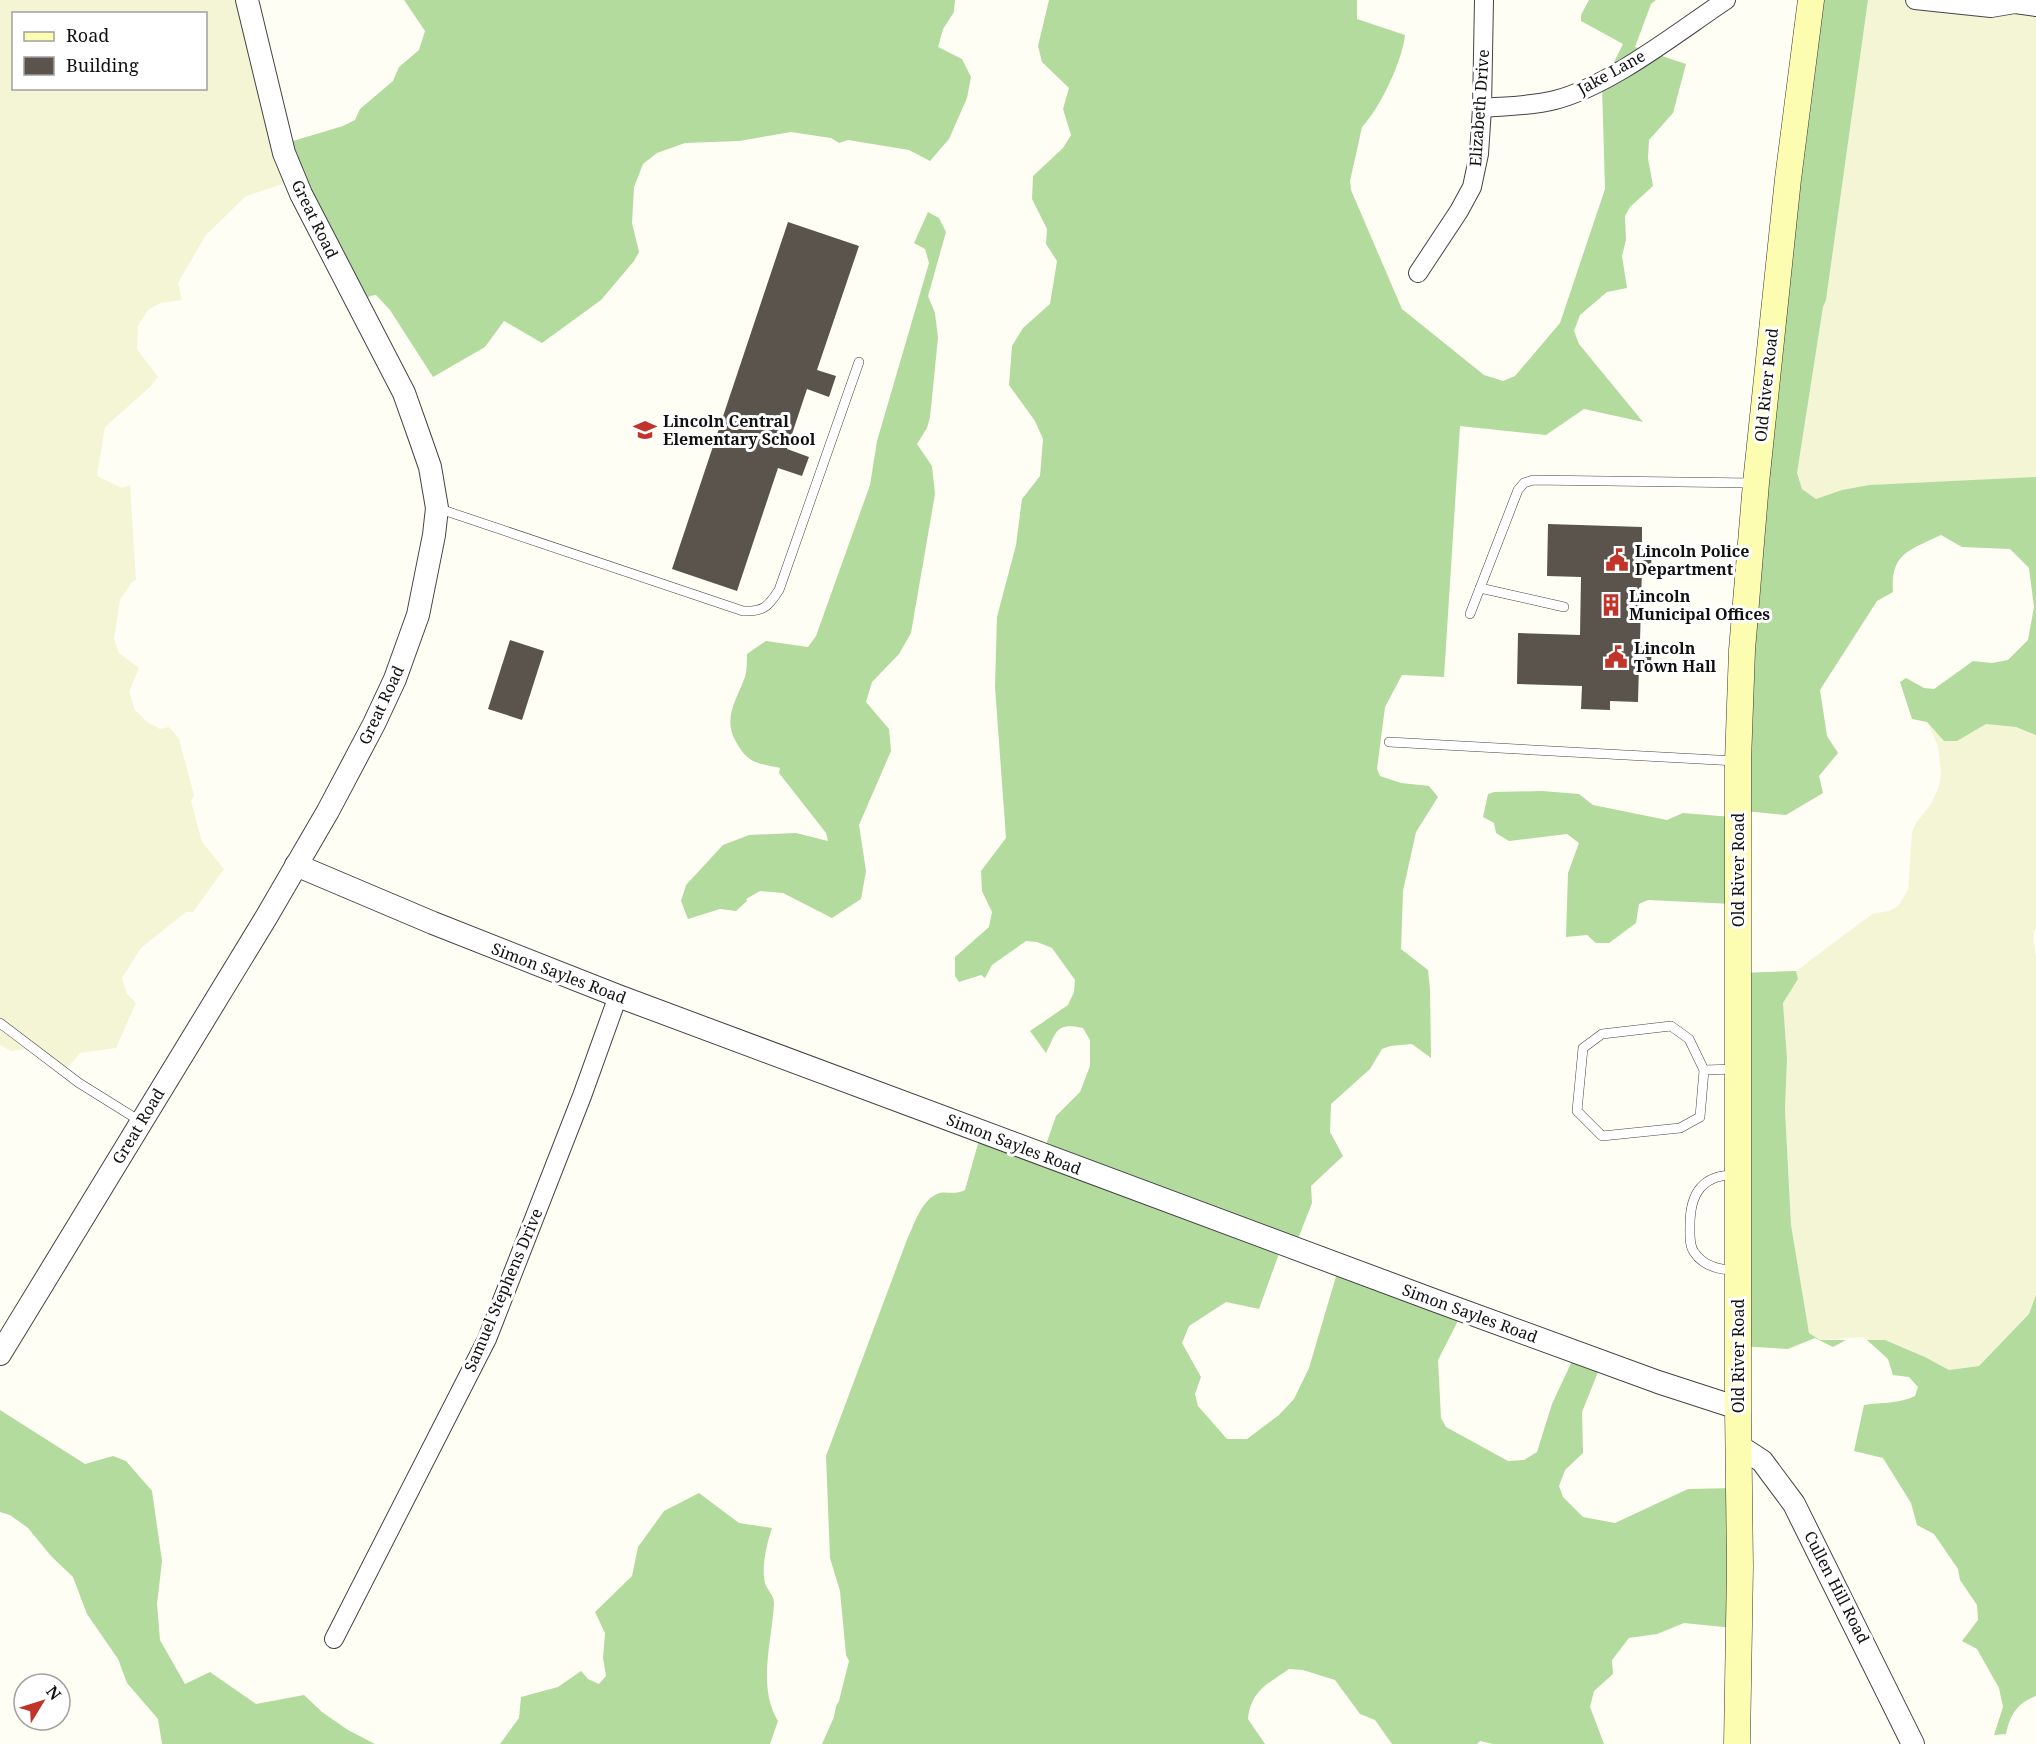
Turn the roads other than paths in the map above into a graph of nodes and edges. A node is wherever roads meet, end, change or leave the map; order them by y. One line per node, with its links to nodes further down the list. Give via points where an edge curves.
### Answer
1 (247, 0): 12 (street, Great Road, via 284,153 301,194 404,393 430,467)
2 (1484, 0): 8 (street, Elizabeth Drive)
3 (1726, 0): 8 (street, Jake Lane, via 1589,87 1557,99)
4 (1811, 0): 11 (main road, Old River Road)
5 (1915, 0): 6 (street, via 1991,8)
6 (2010, 2): 7 (street)
7 (2036, 7)
8 (1482, 108): 9 (street, Elizabeth Drive, via 1472,187)
9 (1418, 273)
10 (859, 362): 12 (lane, via 779,590 771,603 757,612 743,611)
11 (1756, 483): 13 (lane, via 1524,483); 17 (main road, Old River Road, via 1742,650)
12 (437, 508): 18 (street, Great Road, via 418,615 395,679)
13 (1480, 588): 14 (lane); 15 (lane)
14 (1564, 607)
15 (1470, 614)
16 (1389, 742): 17 (lane)
17 (1738, 761): 21 (main road, Old River Road)
18 (296, 865): 19 (street, Simon Sayles Road); 23 (street, Great Road)
19 (618, 996): 27 (street, Simon Sayles Road, via 1439,1302); 29 (street, Samuel Stephens Drive, via 487,1339)
20 (0, 1023): 23 (lane, via 79,1083)
21 (1738, 1069): 22 (lane); 24 (main road, Old River Road)
22 (1704, 1070): 22 (lane, via 1689,1039 1671,1026 1602,1034 1583,1048 1577,1111 1602,1136 1680,1128 1700,1117)
23 (140, 1121): 26 (street, Great Road)
24 (1738, 1175): 25 (main road, Old River Road); 25 (lane, via 1717,1176 1704,1184 1694,1195 1690,1214 1693,1251 1715,1268)
25 (1738, 1270): 27 (main road, Old River Road)
26 (0, 1354)
27 (1738, 1408): 28 (main road, Old River Road)
28 (1739, 1446): 30 (main road, Old River Road); 31 (street, Cullen Hill Road, via 1762,1461 1794,1504)
29 (334, 1639)
30 (1737, 1744)
31 (1913, 1744)

